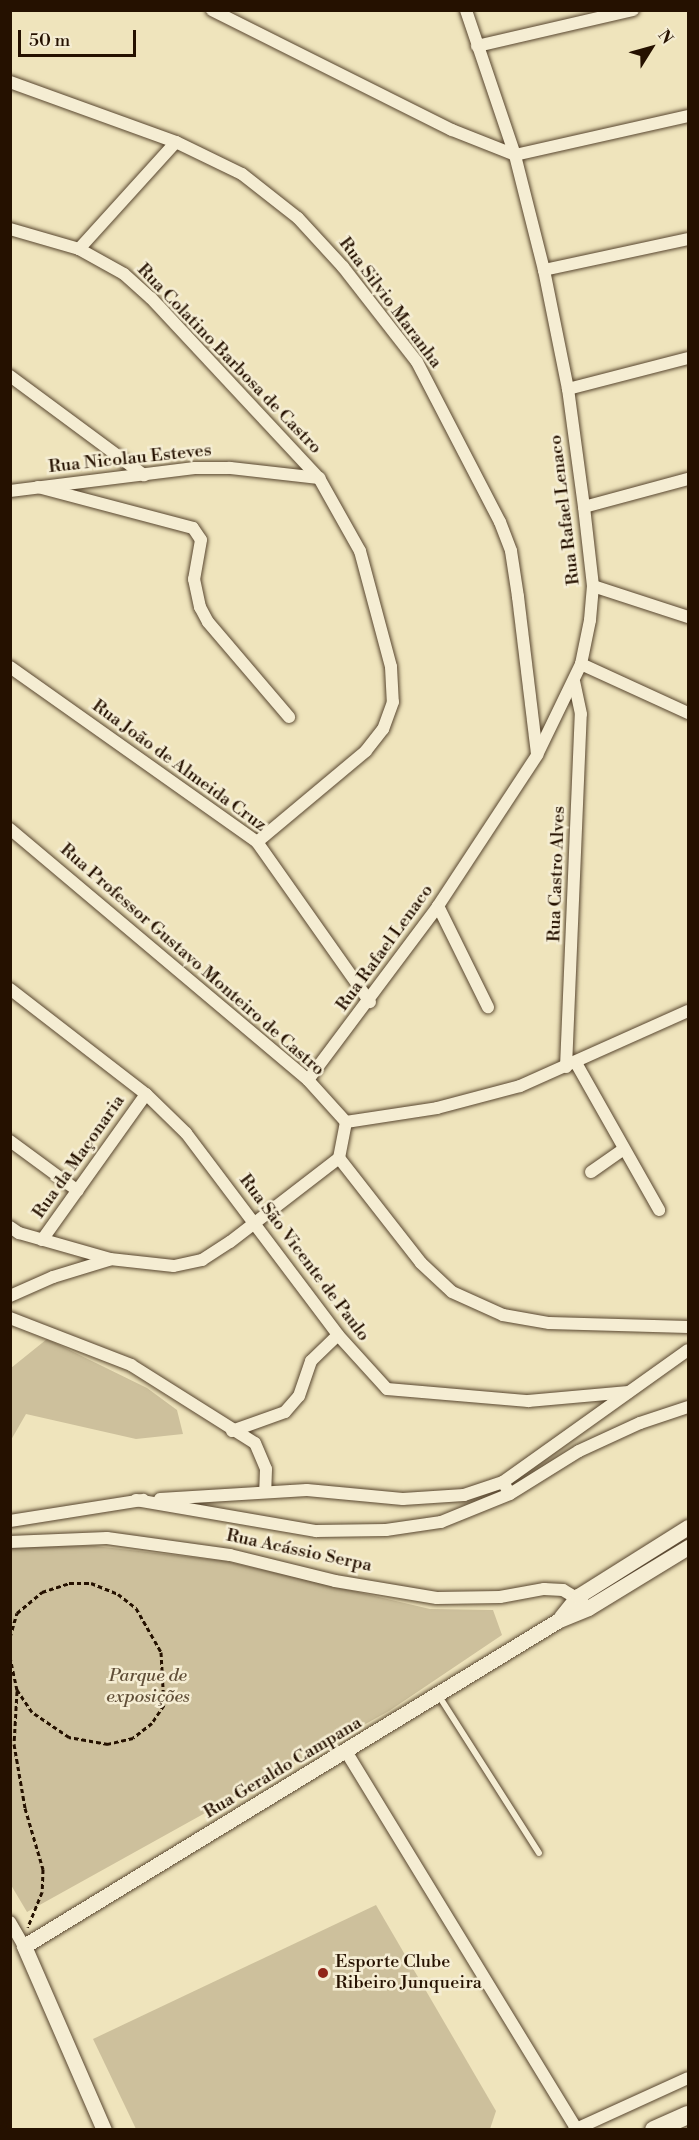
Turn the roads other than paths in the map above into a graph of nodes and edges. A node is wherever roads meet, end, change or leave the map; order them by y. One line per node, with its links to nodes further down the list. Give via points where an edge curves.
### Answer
1 (212, 10): 8 (street, via 452,130)
2 (466, 10): 4 (street, Rua Rafael Lenaco)
3 (633, 10): 4 (street)
4 (477, 46): 8 (street, Rua Rafael Lenaco)
5 (10, 82): 7 (street, Rua Silvio Maranha)
6 (688, 116): 8 (street)
7 (176, 142): 11 (street); 29 (street, Rua Silvio Maranha, via 242,174 298,218 343,267 417,362 459,436 510,551)
8 (515, 155): 12 (street, Rua Rafael Lenaco)
9 (10, 229): 11 (street, Rua Colatino Barbosa de Castro)
10 (688, 240): 12 (street)
11 (79, 249): 17 (street, Rua Colatino Barbosa de Castro, via 123,274 151,298)
12 (544, 270): 15 (street, Rua Rafael Lenaco)
13 (688, 358): 15 (street)
14 (10, 376): 16 (street)
15 (568, 389): 21 (street, Rua Rafael Lenaco)
16 (144, 475): 17 (street, Rua Nicolau Esteves, via 230,468); 19 (street, Rua Nicolau Esteves)
17 (319, 478): 31 (street, via 360,551 392,667 393,702 383,729 366,751)
18 (688, 479): 21 (street)
19 (38, 487): 20 (street, Rua Nicolau Esteves); 28 (street, via 193,528 201,540 194,579 200,607 208,622)
20 (10, 491)
21 (584, 507): 22 (street, Rua Rafael Lenaco)
22 (593, 586): 23 (street); 24 (street, Rua Rafael Lenaco)
23 (688, 617)
24 (581, 664): 26 (street, Rua Rafael Lenaco); 27 (street)
25 (10, 667): 31 (street, Rua João de Almeida Cruz)
26 (574, 682): 29 (street, Rua Rafael Lenaco); 37 (street, Rua Castro Alves, via 581,714)
27 (688, 713)
28 (289, 717)
29 (537, 755): 32 (street, Rua Rafael Lenaco)
30 (10, 829): 38 (street, Rua Professor Gustavo Monteiro de Castro)
31 (257, 842): 34 (street, Rua João de Almeida Cruz)
32 (438, 906): 34 (street, Rua Rafael Lenaco); 35 (street)
33 (10, 989): 39 (street, Rua São Vicente de Paulo)
34 (370, 1002): 38 (street, Rua Rafael Lenaco)
35 (488, 1007)
36 (688, 1011): 37 (street)
37 (571, 1065): 40 (street, via 520,1086 437,1108); 42 (street)
38 (308, 1080): 40 (street, Rua Professor Gustavo Monteiro de Castro)
39 (146, 1094): 45 (street, Rua da Maçonaria); 47 (street, Rua São Vicente de Paulo, via 186,1133)
40 (346, 1122): 43 (street)
41 (10, 1141): 45 (street)
42 (623, 1150): 44 (street); 46 (street)
43 (339, 1158): 47 (street); 53 (street, via 421,1263 452,1292 503,1315 549,1323)
44 (591, 1172)
45 (78, 1191): 49 (street, Rua da Maçonaria)
46 (659, 1210)
47 (253, 1222): 50 (street, via 202,1260 174,1266); 54 (street, Rua São Vicente de Paulo)
48 (10, 1227): 49 (street)
49 (42, 1240): 50 (street)
50 (110, 1259): 51 (street, via 53,1276)
51 (10, 1296)
52 (10, 1318): 58 (street, via 131,1365)
53 (688, 1327)
54 (338, 1335): 56 (street, Rua São Vicente de Paulo, via 379,1383 392,1391 528,1401); 58 (street, via 311,1361 299,1396 285,1412)
55 (688, 1350): 56 (street)
56 (629, 1392): 59 (street)
57 (688, 1407): 59 (street, via 640,1423)
58 (232, 1431): 60 (street, via 255,1443 262,1453)
59 (507, 1488): 60 (street, via 403,1499 307,1490); 61 (street, via 441,1522 386,1530 316,1531)
60 (265, 1492): 61 (street)
61 (136, 1500): 62 (street)
62 (10, 1521)
63 (688, 1527): 66 (street)
64 (10, 1542): 66 (street, Rua Acássio Serpa, via 107,1538 230,1555 335,1581 437,1598 500,1597 544,1589 564,1590)
65 (688, 1547): 66 (street)
66 (583, 1602): 67 (street, Rua Geraldo Campana)
67 (439, 1696): 68 (street, Rua Geraldo Campana); 69 (lane)
68 (347, 1752): 71 (street, Rua Geraldo Campana); 74 (street)
69 (539, 1853)
70 (10, 1922): 71 (street)
71 (24, 1946): 75 (street)
72 (688, 2078): 74 (street)
73 (688, 2115): 76 (main road)
74 (575, 2129)
75 (104, 2130)
76 (654, 2130)

